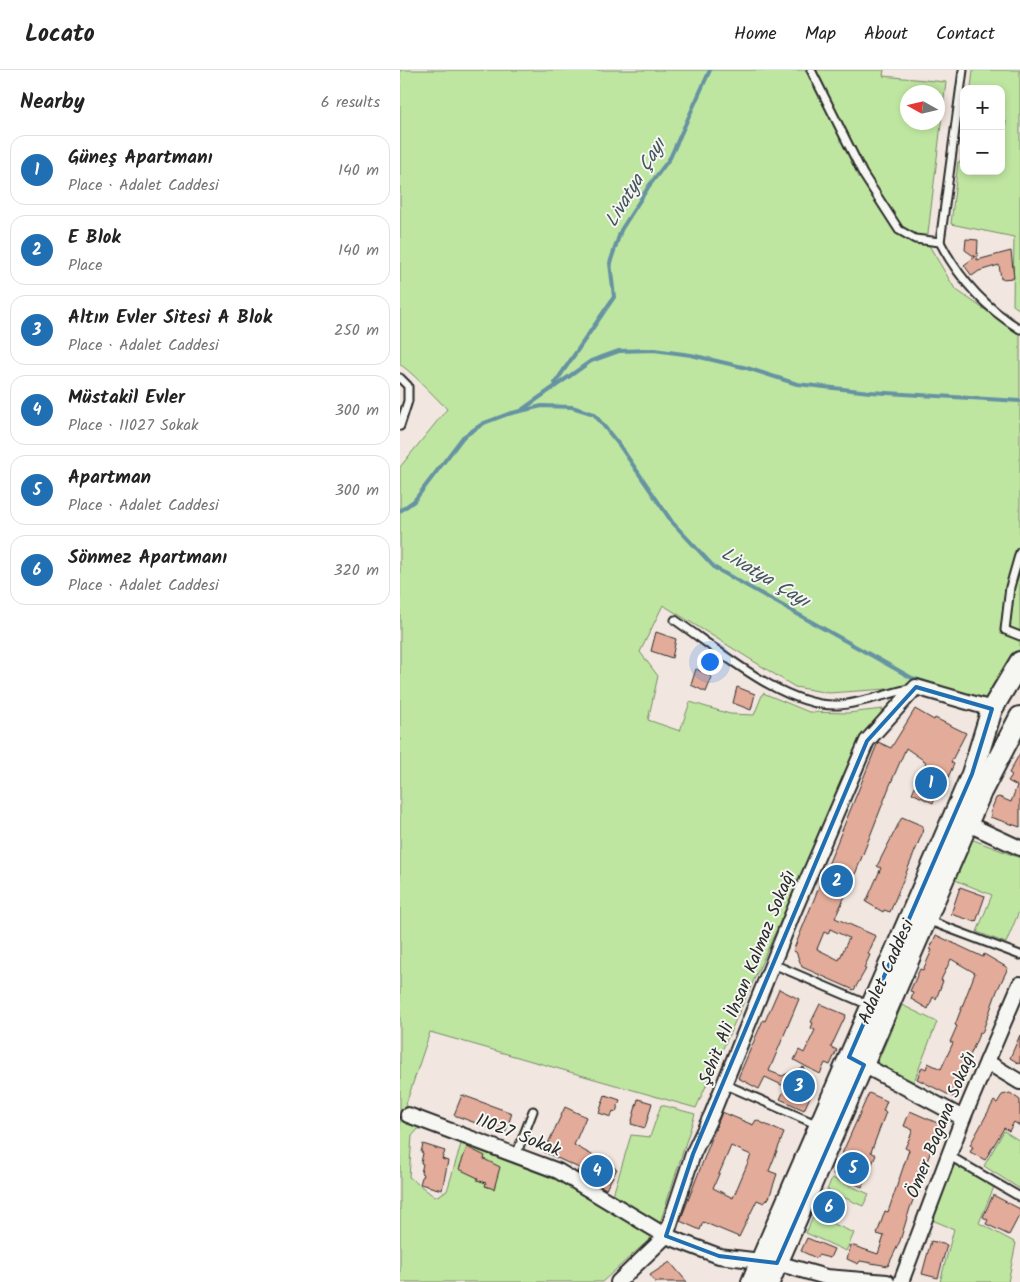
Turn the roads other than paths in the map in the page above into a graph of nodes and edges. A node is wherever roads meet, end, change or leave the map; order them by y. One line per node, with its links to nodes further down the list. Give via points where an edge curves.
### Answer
1 (811, 70): 3 (lane, via 863,174 900,230 915,239)
2 (963, 70): 3 (lane)
3 (940, 242): 4 (lane, via 972,291 1000,317)
4 (1020, 329)
5 (400, 378): 6 (lane, via 408,386 408,402)
6 (400, 426)
7 (1020, 552): 9 (lane, via 1010,587 1005,630)
8 (675, 620): 11 (lane, via 768,684 800,700 839,705)
9 (1020, 636)
10 (1020, 662): 12 (street, Adalet Caddesi)
11 (916, 687): 12 (street); 18 (street, Şehit Ali İhsan Kalmaz Sokağı, via 868,741)
12 (992, 709): 16 (street, Adalet Caddesi, via 972,774)
13 (1018, 725): 14 (street, Adalet Caddesi)
14 (968, 824): 15 (street); 16 (street, Adalet Caddesi)
15 (1020, 848)
16 (919, 917): 17 (lane); 20 (street, Adalet Caddesi); 21 (street, Adalet Caddesi)
17 (1020, 955)
18 (772, 964): 20 (lane); 24 (street, Şehit Ali İhsan Kalmaz Sokağı)
19 (1020, 984): 22 (street, Ömer Bagana Sokağı)
20 (872, 1006): 21 (street, Adalet Caddesi)
21 (857, 1061): 27 (street); 28 (street, Adalet Caddesi); 33 (street, Adalet Caddesi)
22 (987, 1062): 23 (street); 27 (street, Ömer Bagana Sokağı)
23 (1020, 1082)
24 (724, 1084): 28 (lane); 32 (street, Şehit Ali İhsan Kalmaz Sokağı, via 693,1154)
25 (533, 1111): 29 (lane)
26 (408, 1114): 29 (street, 11027 Sokak)
27 (963, 1118): 30 (street, Ömer Bagana Sokağı)
28 (821, 1127): 33 (street, Adalet Caddesi)
29 (516, 1155): 32 (street, 11027 Sokak, via 558,1171)
30 (948, 1155): 31 (lane); 39 (street, Ömer Bagana Sokağı)
31 (1020, 1197)
32 (666, 1236): 33 (street, 11027 Sokak, via 719,1256); 35 (street, Şehit Ali İhsan Kalmaz Sokağı)
33 (770, 1262): 34 (street, 11027 Sokak); 36 (street, Adalet Caddesi); 37 (street, Adalet Caddesi)
34 (836, 1280): 38 (street, 11027 Sokak)
35 (618, 1282)
36 (752, 1282)
37 (769, 1282)
38 (888, 1282)
39 (901, 1282)

